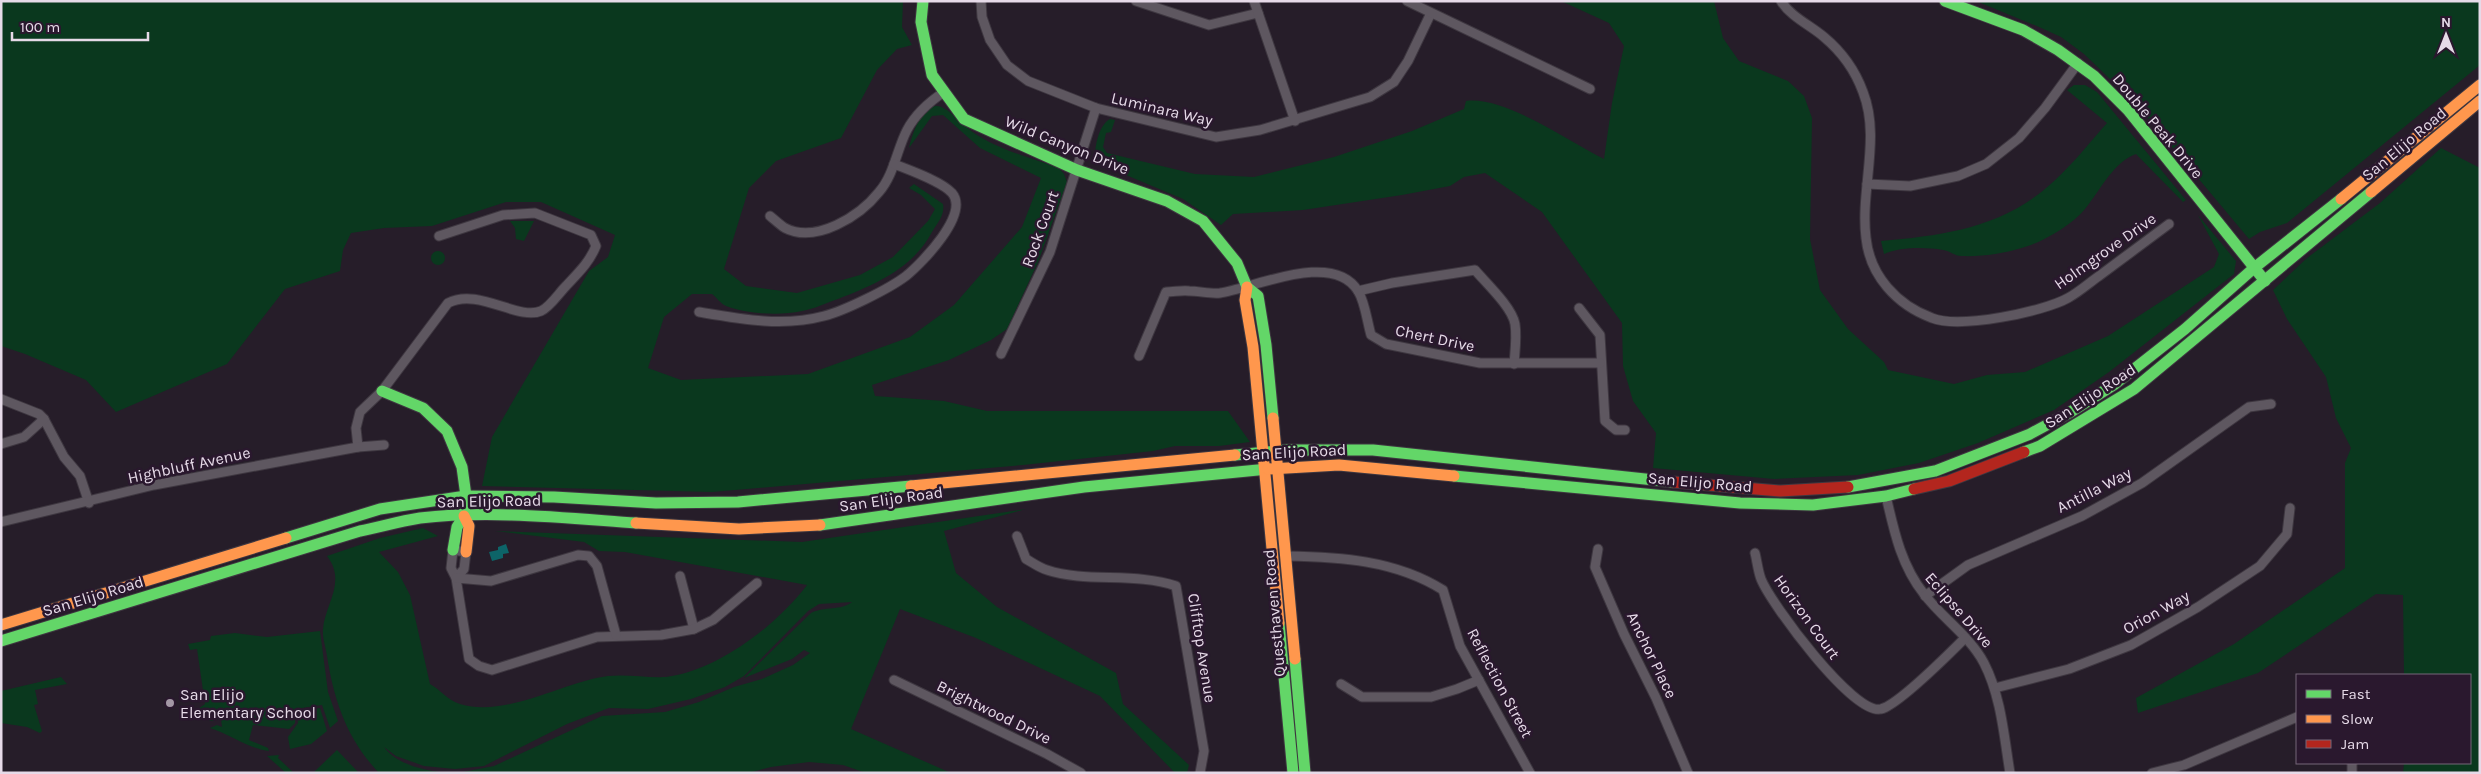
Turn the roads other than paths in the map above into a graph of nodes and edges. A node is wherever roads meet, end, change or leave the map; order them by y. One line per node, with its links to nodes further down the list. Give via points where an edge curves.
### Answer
1 (923, 1): 13 (main road, Wild Canyon Drive, via 921,22 932,75)
2 (981, 1): 15 (street, Luminara Way, via 982,17 990,40 1007,65 1028,81)
3 (1136, 1): 8 (street, via 1209,25)
4 (1254, 1): 8 (street)
5 (1408, 1): 9 (street)
6 (1781, 1): 19 (street, Holmgrove Drive, via 1786,9 1824,37 1849,62 1864,93 1870,123)
7 (1945, 1): 10 (main road, Double Peak Drive, via 2022,30)
8 (1258, 13): 16 (street)
9 (1431, 13): 12 (street); 16 (street, Luminara Way, via 1394,82 1370,97)
10 (2078, 63): 19 (street, via 2019,138 1986,164 1958,176 1910,186); 23 (main road, Double Peak Drive, via 2128,110)
11 (2480, 85): 23 (main road, San Elijo Road)
12 (1590, 89)
13 (944, 92): 17 (street, via 924,106 907,130); 18 (main road, Wild Canyon Drive, via 964,119)
14 (2480, 101): 24 (main road, San Elijo Road)
15 (1096, 108): 16 (street, Luminara Way, via 1216,137); 18 (street, Rock Court)
16 (1295, 121)
17 (894, 164): 20 (street, via 880,192 861,209 830,228 808,232 786,228); 28 (street, via 952,192 957,205 948,228 905,277 866,299 824,316 782,322)
18 (1077, 170): 25 (main road, Wild Canyon Drive, via 1167,202 1203,221 1237,263); 29 (street, Rock Court, via 1050,252)
19 (1867, 184): 21 (street, Holmgrove Drive, via 1864,219 1870,260 1883,284 1904,304 1933,319 1966,321 2021,314 2068,298)
20 (770, 216)
21 (2169, 224)
22 (439, 236): 33 (street, via 503,215 535,213 591,236 596,246 590,261 541,311 529,312 472,299 458,298 448,304)
23 (2254, 268): 24 (main road, Double Peak Drive); 42 (main road, San Elijo Road, via 2185,329 2115,384 2030,434 1935,471 1849,486 1780,491 1610,477 1372,450)
24 (2265, 281): 46 (main road, San Elijo Road, via 2134,389 2065,432 1997,465)
25 (1247, 287): 26 (street, via 1288,274 1334,274); 30 (street, via 1218,293 1166,292); 41 (main road, Wild Canyon Drive, via 1244,300 1253,346); 42 (main road, Wild Canyon Drive, via 1258,296 1262,316)
26 (1358, 291): 32 (street, Chert Drive, via 1371,335 1386,344 1480,363); 32 (street, via 1475,270 1515,321)
27 (1580, 308): 31 (street, via 1600,335)
28 (699, 312)
29 (1001, 354)
30 (1139, 356)
31 (1600, 362): 32 (street, Chert Drive); 37 (street, via 1605,421 1616,430)
32 (1514, 364)
33 (382, 391): 40 (street, via 360,412 356,428); 45 (main road, via 423,408 447,431 462,467)
34 (1, 399): 36 (street, via 39,414)
35 (2271, 404): 60 (street, Antilla Way, via 2248,406 2142,483 2082,516 1968,564)
36 (44, 420): 38 (street, via 24,437); 47 (street, via 64,457 80,476)
37 (1625, 430)
38 (1, 444)
39 (384, 445): 40 (street, Highbluff Avenue)
40 (358, 448): 47 (street, Highbluff Avenue, via 154,486)
41 (1263, 451): 42 (main road, San Elijo Road); 44 (main road, Questhaven Road); 45 (main road, San Elijo Road, via 738,502 656,503)
42 (1275, 451): 43 (main road, Questhaven Road)
43 (1277, 467): 44 (main road, San Elijo Road); 46 (main road, San Elijo Road, via 1339,465 1394,469 1740,503 1813,505); 56 (main road, Questhaven Road)
44 (1264, 469): 49 (main road, San Elijo Road, via 1165,478 855,522 783,528 705,527 559,516); 73 (main road, Questhaven Road)
45 (466, 496): 49 (main road); 61 (main road, San Elijo Road, via 380,509)
46 (1886, 496): 60 (street, Eclipse Drive, via 1899,548 1910,575)
47 (89, 503): 50 (street, Highbluff Avenue)
48 (2290, 508): 69 (street, Orion Way, via 2286,534 2260,566 2198,607 2131,645 2069,669)
49 (464, 516): 52 (main road, via 457,527); 54 (main road, via 469,526); 65 (main road, San Elijo Road, via 421,518 360,531)
50 (1, 522)
51 (1018, 536): 72 (street, Clifftop Avenue, via 1026,559 1047,570 1161,581 1176,586 1204,751)
52 (453, 550): 54 (street); 58 (street, via 451,568)
53 (1598, 550): 76 (street, Anchor Place, via 1596,567)
54 (466, 552): 58 (street, via 464,569)
55 (1755, 553): 64 (street, Horizon Court, via 1761,579 1821,665 1872,710 1883,709 1912,687)
56 (1286, 556): 67 (street, Reflection Street, via 1366,560 1429,581 1443,590 1460,646); 74 (main road, Questhaven Road)
57 (680, 576): 62 (street)
58 (456, 578): 63 (street, via 491,581 578,555 589,556 597,566); 63 (street, via 469,659 479,666 492,670 597,637)
59 (757, 583): 62 (street, via 713,620)
60 (1925, 596): 64 (street, Eclipse Drive)
61 (1, 625)
62 (694, 629): 63 (street, via 662,635)
63 (616, 635)
64 (1966, 638): 69 (street, Eclipse Drive, via 1983,661)
65 (1, 641)
66 (894, 680): 71 (street, Brightwood Drive)
67 (1479, 680): 68 (street, via 1431,697 1362,697); 75 (street, Reflection Street)
68 (1341, 684)
69 (1995, 688): 77 (street, Eclipse Drive)
70 (2296, 717): 78 (street, via 2184,765)
71 (1081, 773)
72 (1200, 773)
73 (1293, 773)
74 (1306, 773)
75 (1530, 773)
76 (1688, 773)
77 (2010, 773)
78 (2152, 773)

